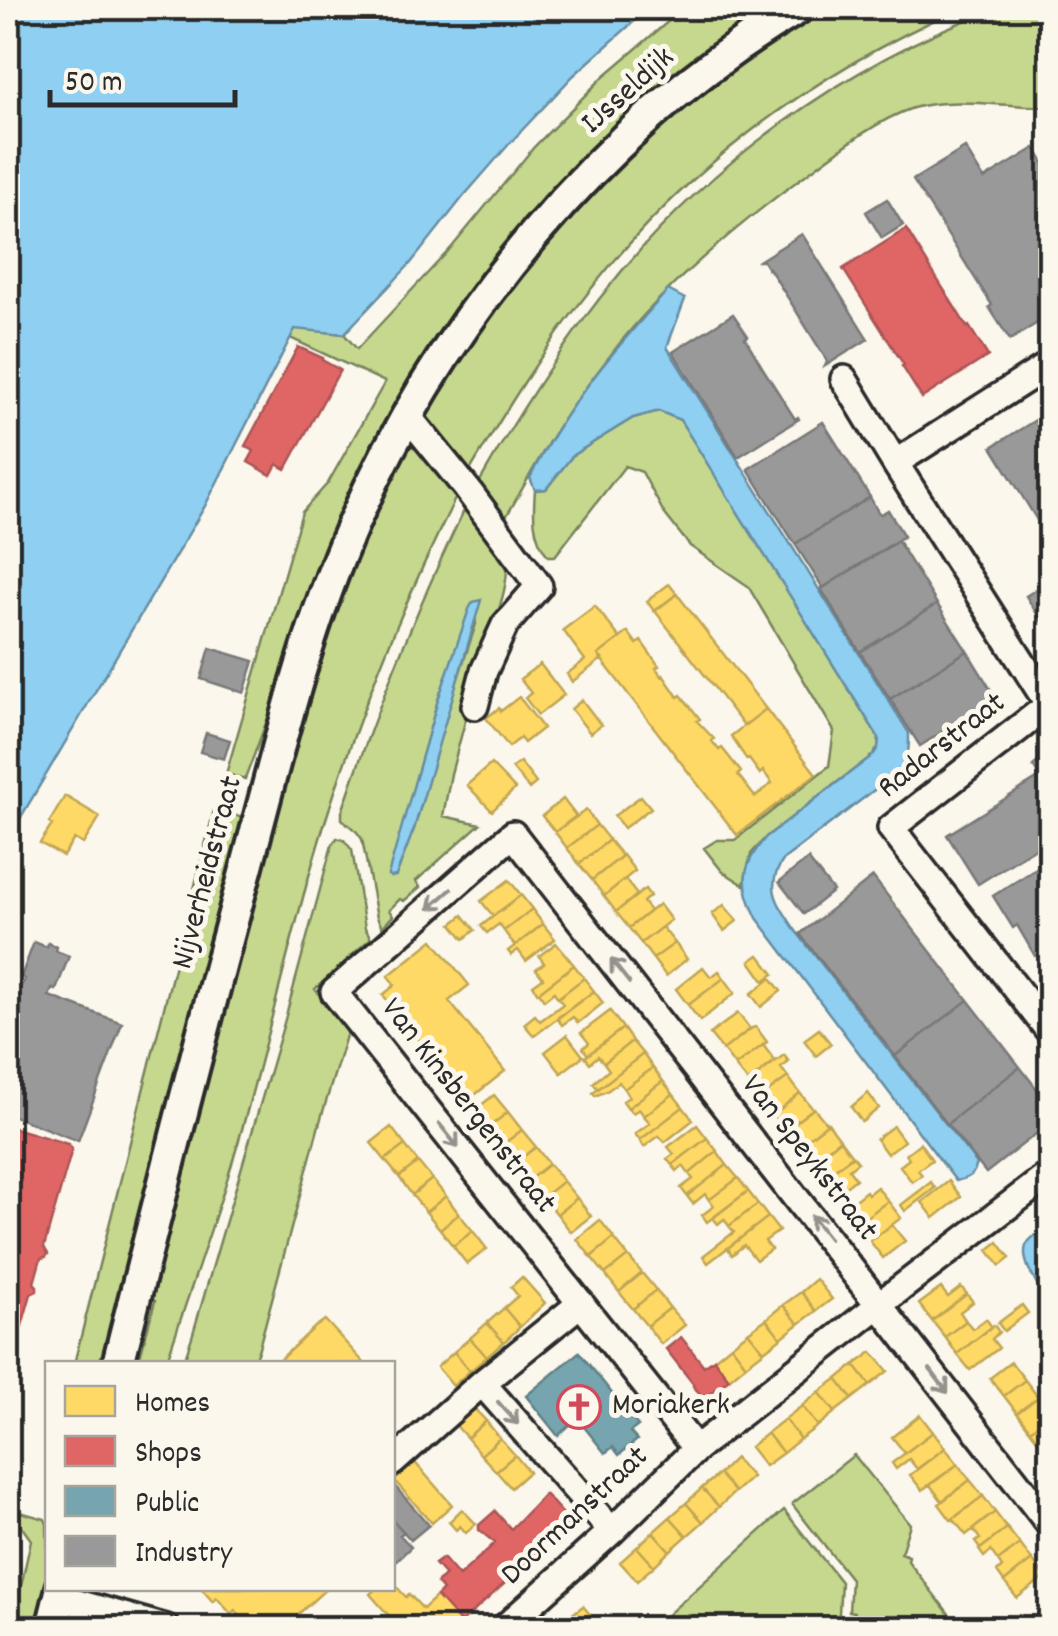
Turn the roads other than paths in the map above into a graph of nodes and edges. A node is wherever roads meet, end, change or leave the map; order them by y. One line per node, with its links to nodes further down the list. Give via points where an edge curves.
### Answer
1 (798, 8): 2 (street, IJsseldijk, via 661,106)
2 (523, 249): 5 (street, Nijverheidstraat)
3 (1050, 364): 6 (street)
4 (844, 379): 6 (street)
5 (408, 415): 8 (street, via 539,586 505,626); 14 (street, Nijverheidstraat, via 353,525 303,664)
6 (895, 464): 7 (street)
7 (1050, 705): 10 (street, Radarstraat, via 891,828)
8 (475, 706)
9 (513, 834): 12 (street, Van Kinsbergenstraat, one-way to 12, via 334,992); 13 (street, Van Speykstraat, one-way to 9)
10 (1050, 1032)
11 (1050, 1174): 13 (street, Doormanstraat)
12 (581, 1303): 15 (street); 16 (street, Van Kinsbergenstraat)
13 (880, 1304): 16 (street, Doormanstraat); 18 (street, Van Speykstraat, one-way to 18)
14 (119, 1361)
15 (482, 1383): 17 (street); 19 (street, one-way to 19)
16 (696, 1449): 19 (street, Doormanstraat)
17 (395, 1460)
18 (1050, 1525)
19 (612, 1531): 21 (street, Doormanstraat)
20 (61, 1593): 22 (street); 23 (street)
21 (514, 1625)
22 (52, 1628)
23 (166, 1628)

